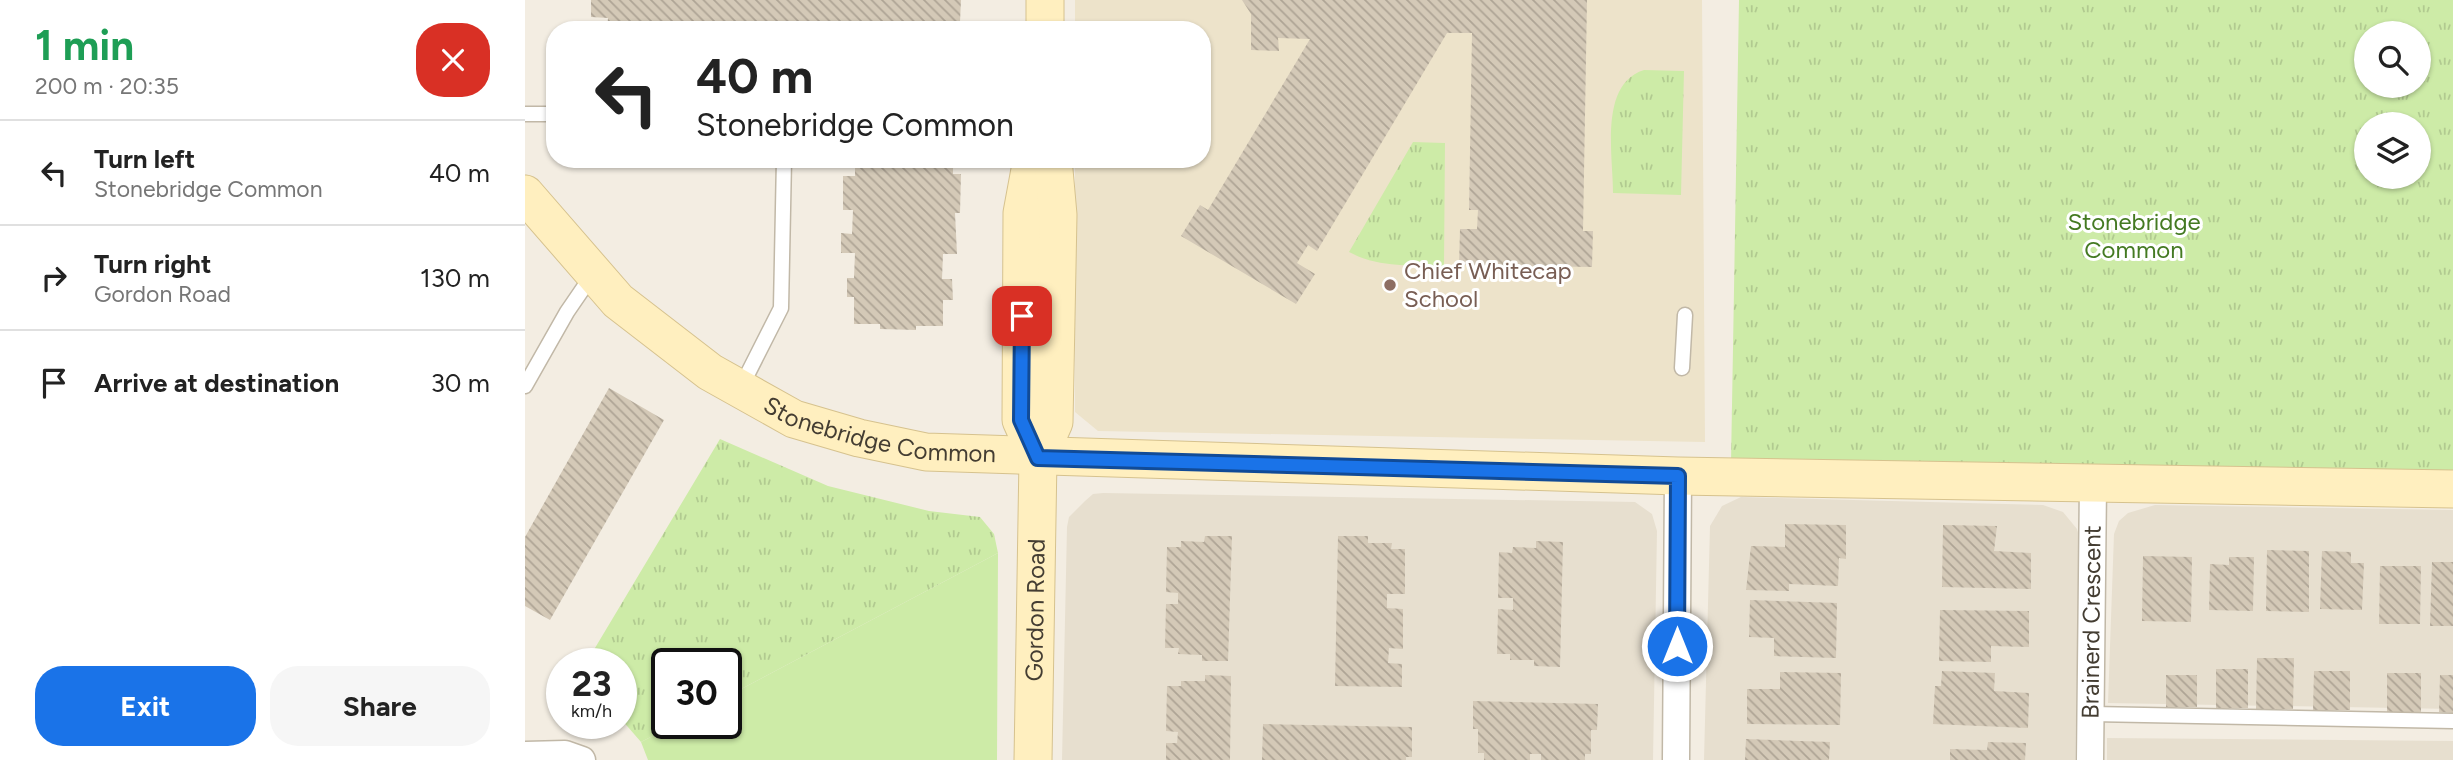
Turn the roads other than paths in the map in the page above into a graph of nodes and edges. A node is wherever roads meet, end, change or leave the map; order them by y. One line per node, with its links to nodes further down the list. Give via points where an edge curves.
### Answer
1 (1045, 0): 2 (street)
2 (1045, 21)
3 (525, 114): 4 (lane)
4 (546, 114)
5 (784, 168): 13 (lane, via 781,308)
6 (1030, 168): 14 (street, Gordon Road, via 1022,213 1021,420)
7 (1054, 168): 14 (street, Gordon Road, via 1058,215 1054,422)
8 (525, 194): 9 (street, Stonebridge Common)
9 (593, 274): 12 (lane); 13 (street, Stonebridge Common, via 618,301 679,350)
10 (1685, 314): 11 (lane)
11 (1682, 368)
12 (525, 386)
13 (740, 389): 14 (street, Stonebridge Common, via 782,414 859,438 926,452)
14 (1038, 458): 15 (street, Stonebridge Common); 22 (street, Gordon Road)
15 (1678, 476): 16 (street, Stonebridge Common); 23 (street)
16 (2093, 484): 17 (street, Stonebridge Common); 18 (street, Brainerd Crescent)
17 (2453, 489)
18 (2091, 714): 19 (lane); 24 (street, Brainerd Crescent)
19 (2453, 721)
20 (525, 755): 21 (street, via 565,754)
21 (582, 760)
22 (1033, 760)
23 (1676, 760)
24 (2090, 760)

